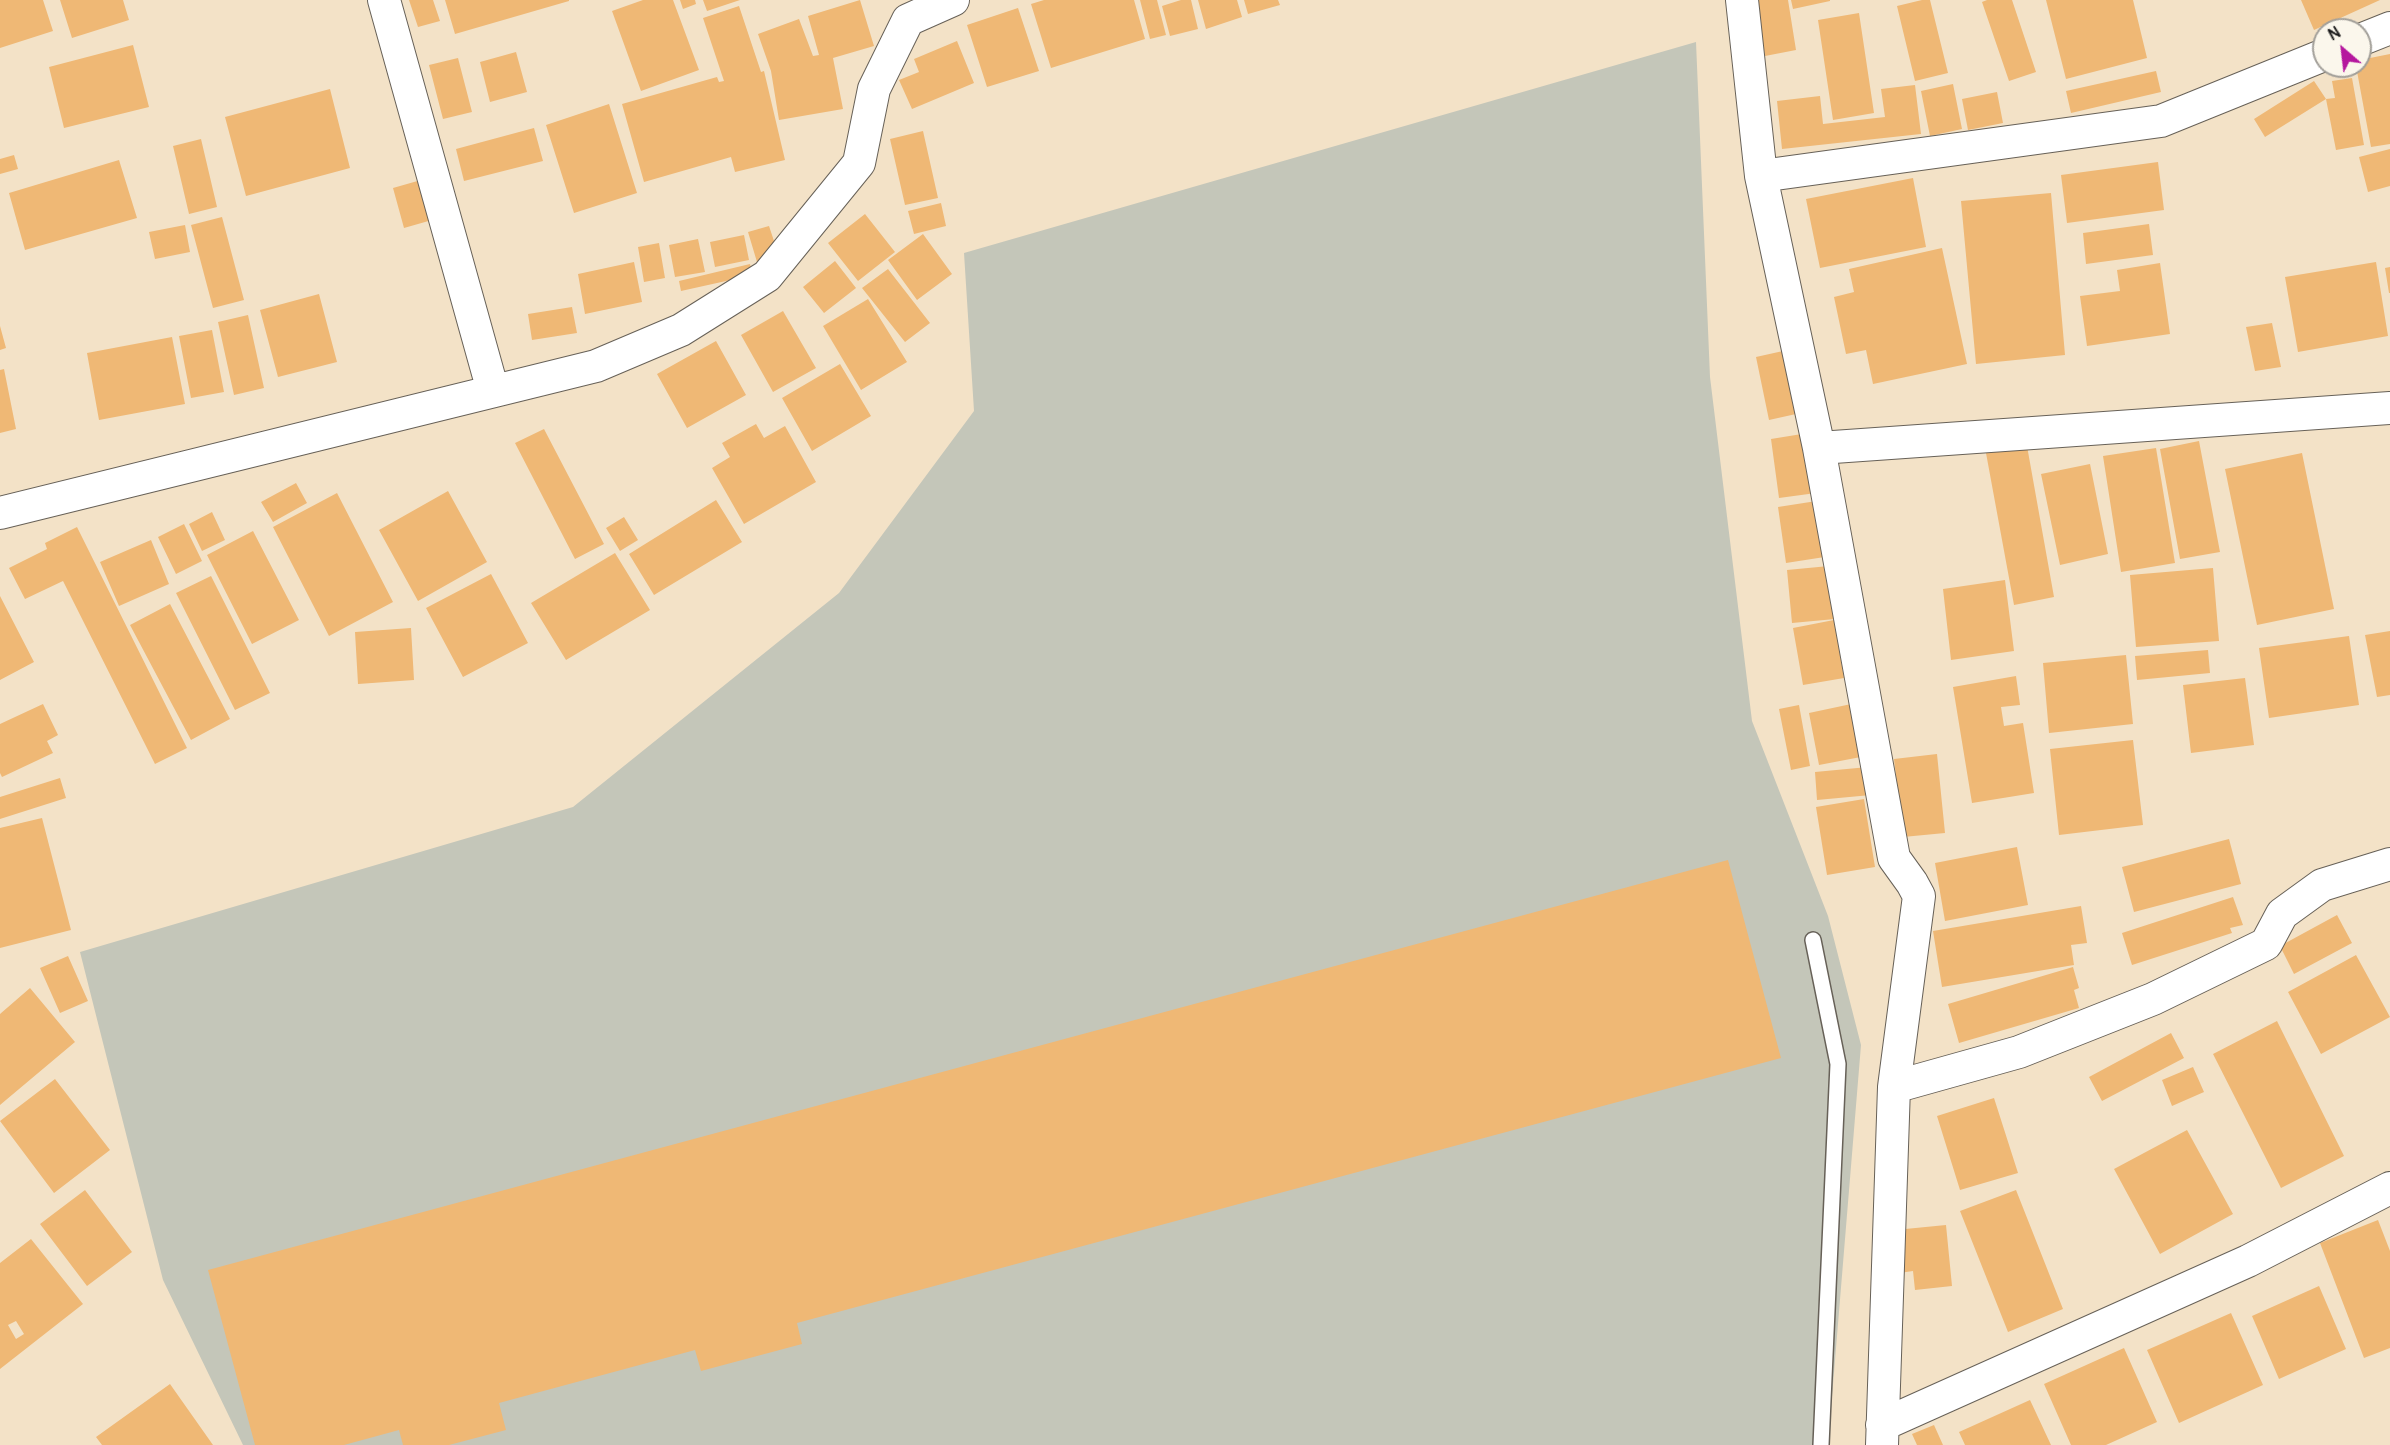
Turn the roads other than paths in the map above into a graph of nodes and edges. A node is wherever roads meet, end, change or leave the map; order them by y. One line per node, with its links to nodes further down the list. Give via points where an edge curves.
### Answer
1 (384, 0): 9 (street)
2 (953, 0): 4 (street)
3 (1742, 0): 8 (street)
4 (905, 10): 9 (street, via 874,89 860,163 767,276 681,330 596,366)
5 (2390, 28): 6 (street)
6 (2372, 35)
7 (2312, 59): 8 (street, via 2161,121)
8 (1761, 176): 11 (street)
9 (494, 391): 12 (street)
10 (2390, 408): 11 (street)
11 (1819, 448): 15 (street, via 1894,858 1919,896)
12 (0, 513)
13 (2390, 864): 15 (street, via 2322,885 2282,914 2266,944 2153,999 2019,1052)
14 (1813, 940): 18 (lane, via 1838,1064)
15 (1894, 1087): 17 (street)
16 (2390, 1188): 17 (street, via 2248,1261)
17 (1882, 1435)
18 (1821, 1445)

